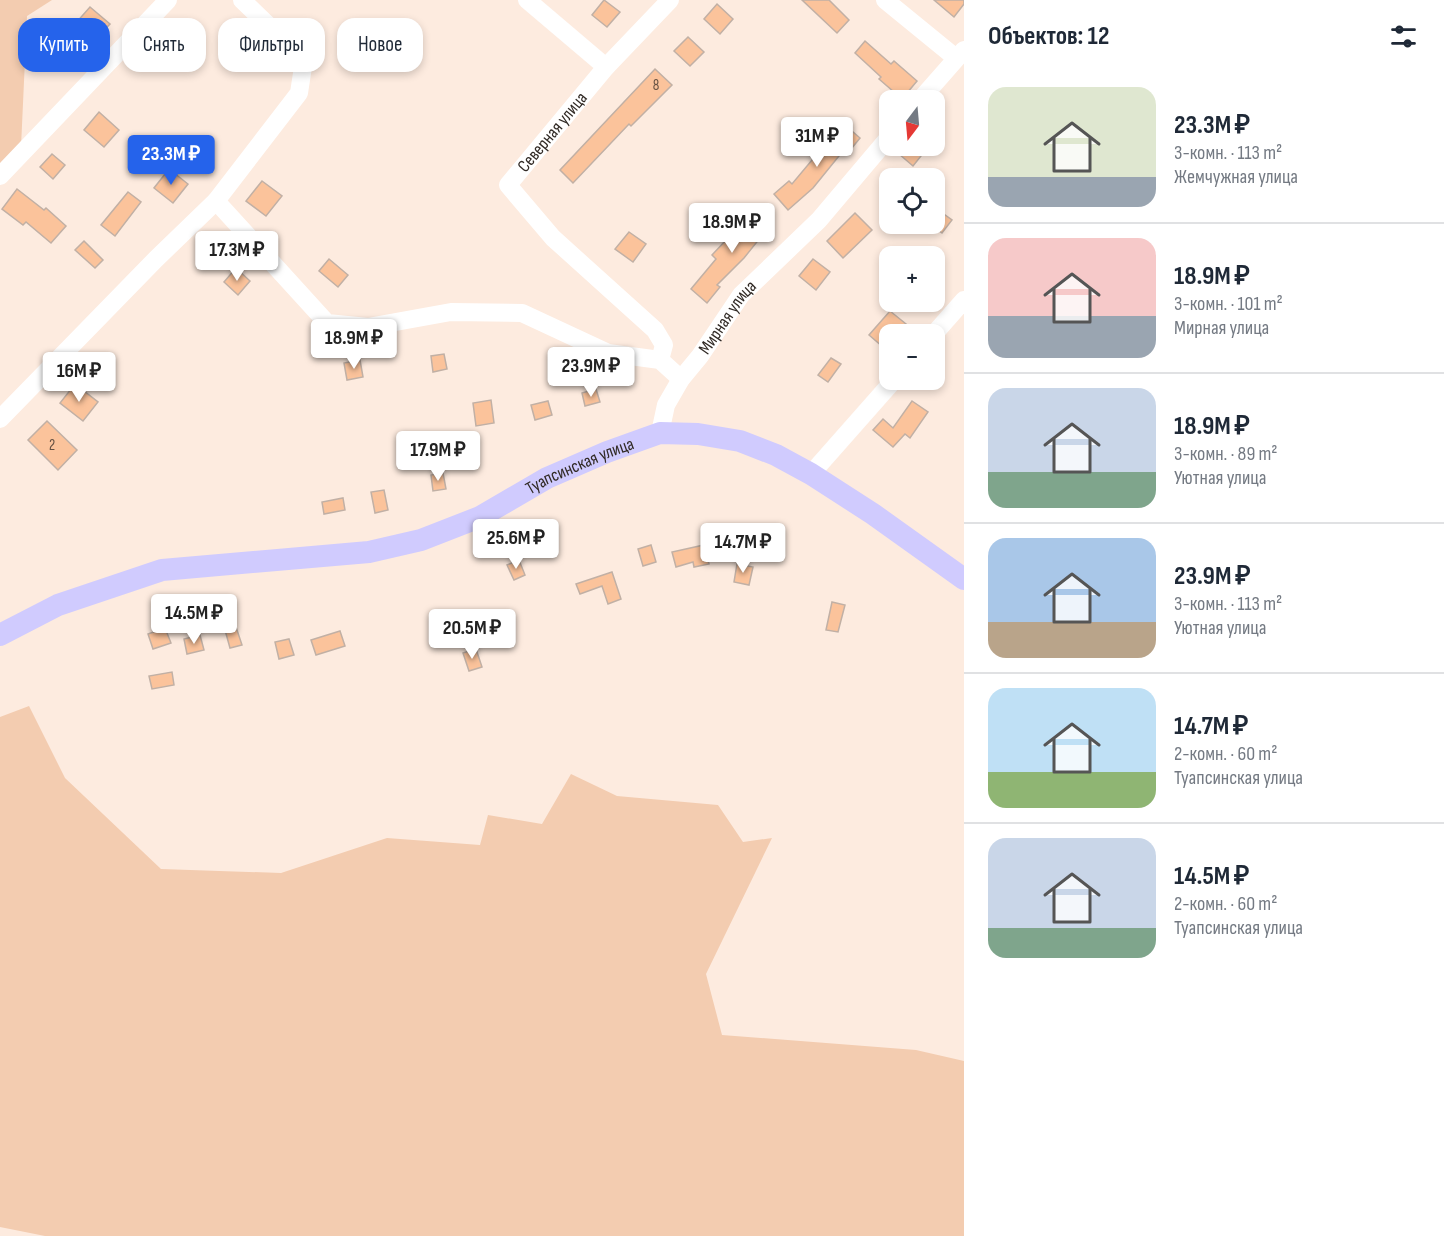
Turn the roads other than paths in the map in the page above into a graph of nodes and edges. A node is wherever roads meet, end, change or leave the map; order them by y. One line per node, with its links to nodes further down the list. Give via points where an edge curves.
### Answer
1 (168, 0): 10 (street)
2 (242, 0): 11 (street, via 304,60 298,93)
3 (527, 0): 7 (street)
4 (670, 0): 7 (street, Северная улица)
5 (885, 0): 6 (street)
6 (960, 54): 8 (street)
7 (606, 67): 14 (street, Северная улица, via 508,185 552,238 655,330 664,345)
8 (929, 90)
9 (879, 149): 15 (street, Мирная улица, via 819,220 741,295)
10 (0, 176)
11 (216, 201): 14 (street, via 327,323 368,327 451,312 522,313 608,353); 17 (street)
12 (964, 300): 13 (street)
13 (943, 324)
14 (660, 360): 15 (street)
15 (681, 379): 18 (street, Мирная улица, via 666,405)
16 (885, 390): 19 (street)
17 (0, 419)
18 (660, 433): 19 (main road, Туапсинская улица, via 740,441); 21 (main road, Туапсинская улица, via 547,478 480,517 421,540 369,552 162,570 58,605)
19 (812, 474): 20 (main road, Туапсинская улица)
20 (964, 579)
21 (0, 634)

